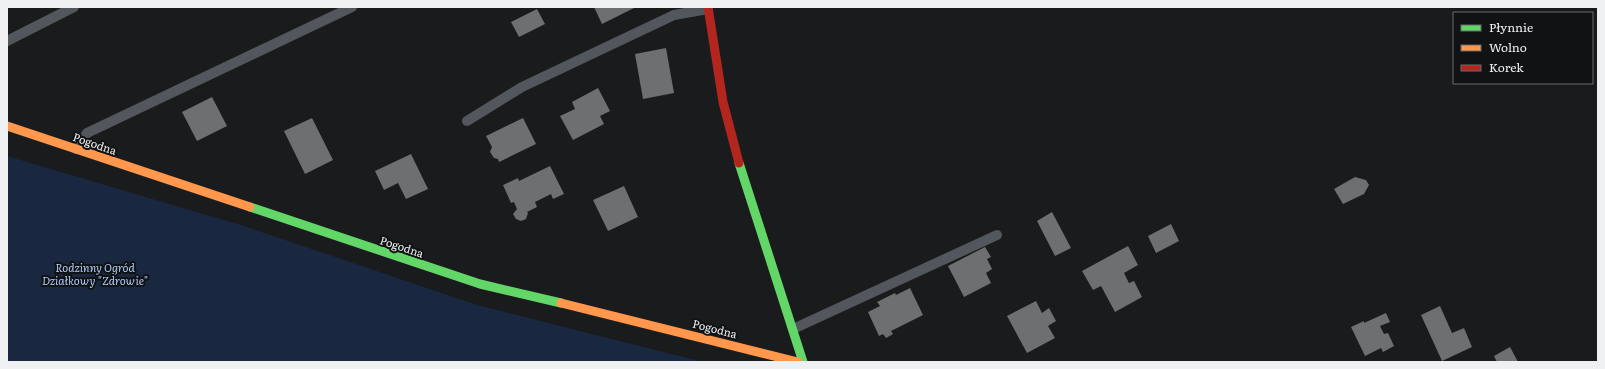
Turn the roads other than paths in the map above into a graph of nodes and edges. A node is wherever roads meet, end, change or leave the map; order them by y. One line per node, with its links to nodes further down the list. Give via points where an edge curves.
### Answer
1 (74, 7): 4 (lane)
2 (352, 7): 7 (lane, via 87,133)
3 (708, 8): 5 (lane, via 674,15 522,88); 9 (street, via 723,102 744,179)
4 (7, 41)
5 (467, 121)
6 (7, 126): 7 (street, Pogodna)
7 (76, 149): 10 (street, Pogodna, via 480,284)
8 (997, 235): 9 (lane)
9 (793, 329): 11 (street)
10 (798, 362)
11 (803, 362)

